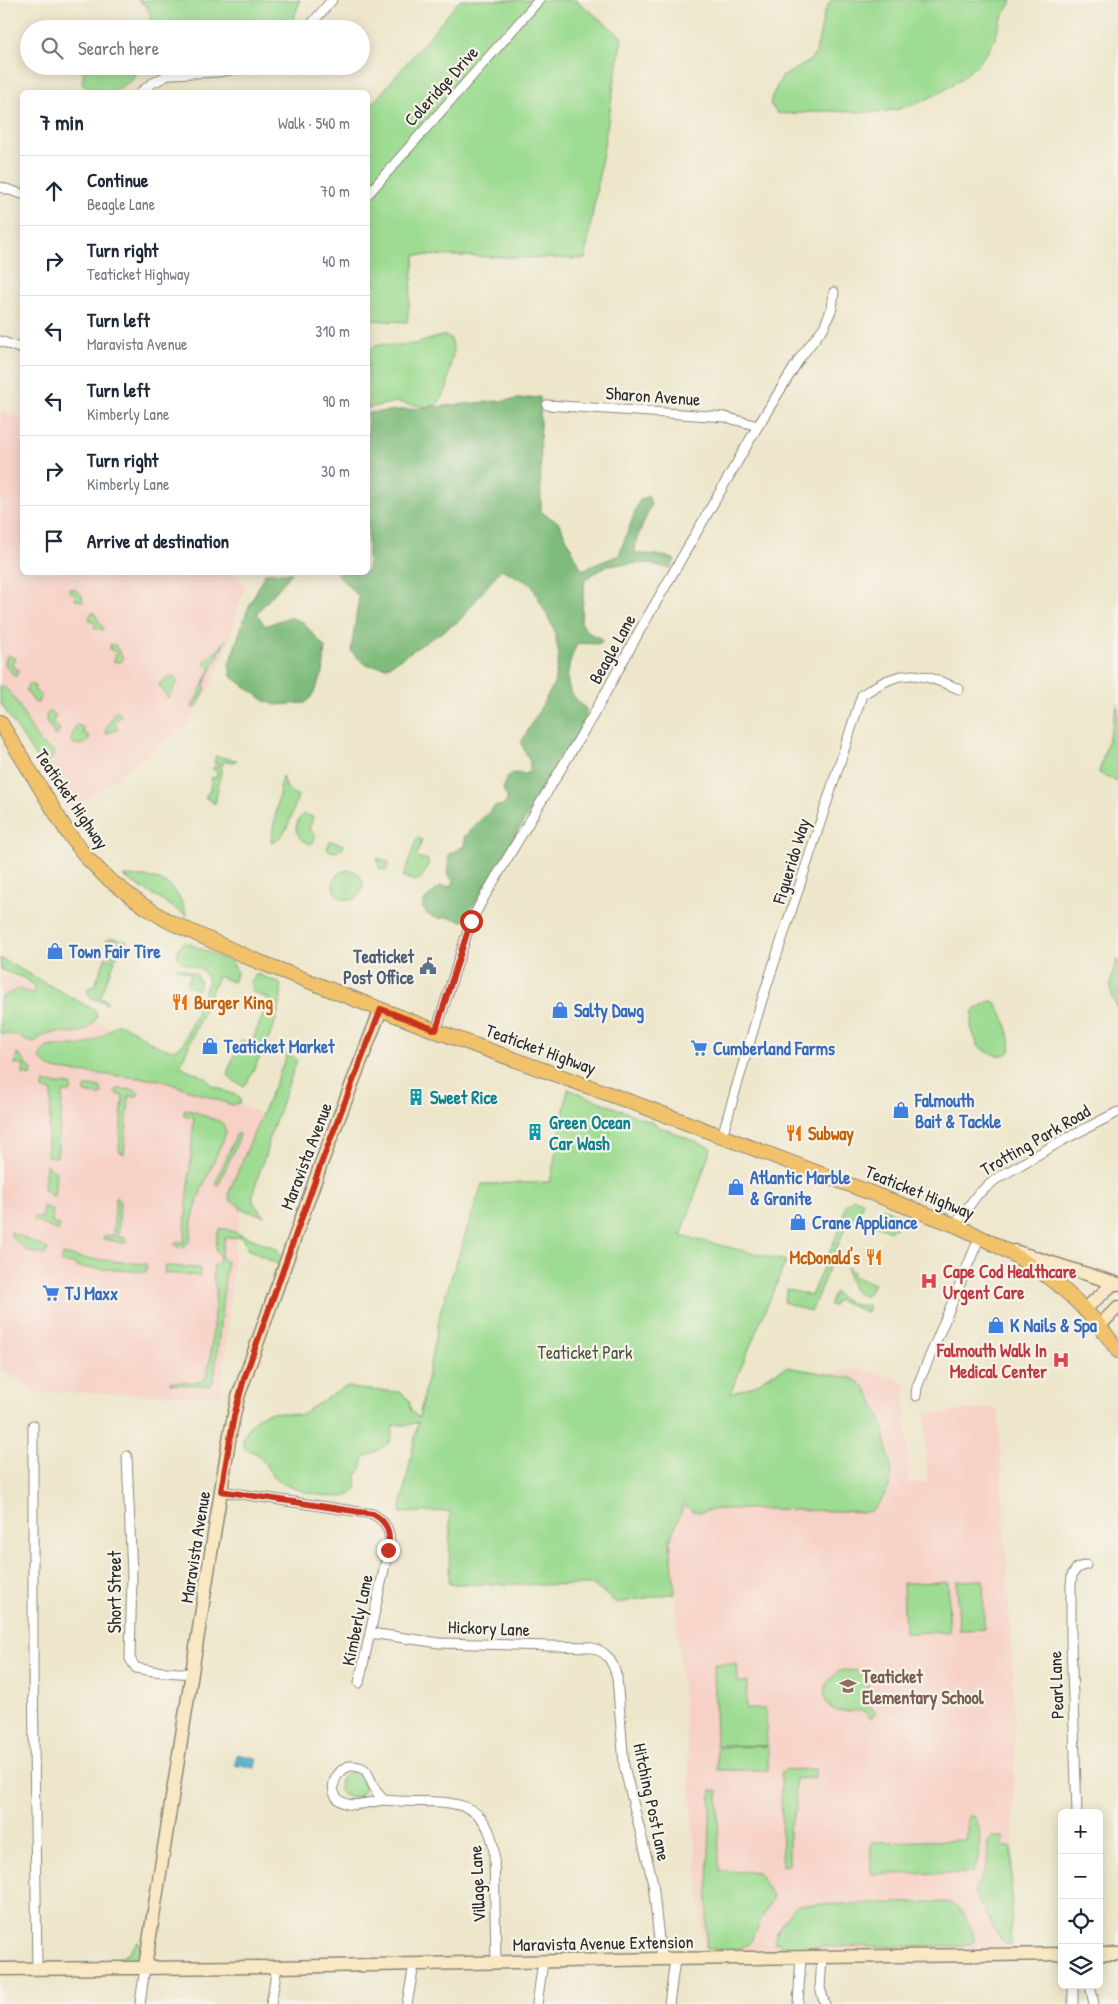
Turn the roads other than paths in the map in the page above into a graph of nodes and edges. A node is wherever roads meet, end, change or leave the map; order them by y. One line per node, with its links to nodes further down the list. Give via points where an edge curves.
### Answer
1 (332, 0): 3 (street)
2 (539, 0): 7 (street, Coleridge Drive)
3 (315, 20)
4 (168, 75): 5 (street)
5 (144, 90)
6 (0, 187): 8 (street)
7 (370, 192)
8 (20, 193)
9 (834, 292): 13 (street, Beagle Lane, via 824,327 800,358)
10 (0, 342): 11 (street)
11 (20, 348)
12 (547, 405): 13 (street, Sharon Avenue, via 725,417)
13 (758, 426): 17 (street, Beagle Lane, via 596,712 479,906 468,930)
14 (959, 689): 19 (street, Figuerido Way, via 920,675 903,675 883,681 862,695 762,1000)
15 (0, 722): 16 (main road, Teaticket Highway, via 68,833 87,858 141,904 202,937)
16 (381, 1009): 17 (main road, Teaticket Highway); 31 (main road, Maravista Avenue, via 322,1161 244,1379)
17 (436, 1030): 19 (main road, Teaticket Highway)
18 (1118, 1112): 20 (street, Trotting Park Road, via 996,1179 977,1195)
19 (722, 1136): 20 (main road, Teaticket Highway)
20 (955, 1225): 21 (main road, Teaticket Highway)
21 (980, 1236): 22 (main road, Teaticket Highway); 28 (street, via 916,1387)
22 (1002, 1247): 23 (main road); 25 (main road, Teaticket Highway, via 1043,1272)
23 (1116, 1284): 25 (main road)
24 (1118, 1307): 26 (main road)
25 (1084, 1310): 26 (main road, Teaticket Highway)
26 (1099, 1326): 27 (main road, Teaticket Highway)
27 (1118, 1351)
28 (916, 1396)
29 (33, 1425): 51 (street)
30 (127, 1456): 35 (street, Short Street, via 132,1575 130,1658 136,1668)
31 (221, 1491): 33 (street, Kimberly Lane, via 343,1508 380,1518 388,1529 390,1542); 35 (main road, Maravista Avenue)
32 (1086, 1565): 38 (street, Pearl Lane, via 1077,1568 1071,1585)
33 (370, 1633): 34 (street, Hickory Lane, via 440,1643 589,1647); 36 (street, Kimberly Lane)
34 (606, 1653): 44 (street, Hitching Post Lane, via 617,1677 624,1766 654,1884)
35 (193, 1674): 49 (main road, Maravista Avenue)
36 (359, 1683)
37 (384, 1800): 37 (street, Village Lane, via 362,1768 343,1768 334,1779 334,1792 342,1802 354,1805); 46 (street, Village Lane, via 448,1801 467,1808 483,1822 494,1852)
38 (1077, 1809)
39 (1058, 1954): 43 (main road, Maravista Avenue Extension)
40 (1103, 1954): 41 (main road)
41 (1118, 1954)
42 (801, 1957): 43 (main road, Maravista Avenue Extension); 45 (main road, Maravista Avenue Extension); 60 (street)
43 (822, 1957): 61 (street, via 820,1988)
44 (662, 1959): 45 (main road, Maravista Avenue Extension); 47 (main road, Maravista Avenue Extension)
45 (675, 1960): 59 (street)
46 (496, 1962): 47 (main road, Maravista Avenue Extension); 48 (main road, Maravista Avenue Extension)
47 (543, 1962): 58 (street)
48 (414, 1965): 50 (main road, Maravista Avenue Extension); 57 (street)
49 (145, 1967): 50 (main road, Maravista Avenue Extension); 51 (main road); 55 (street)
50 (277, 1967): 56 (street)
51 (38, 1968): 52 (main road)
52 (0, 1969)
53 (1073, 1989): 62 (street)
54 (1091, 1989): 63 (street)
55 (140, 2004)
56 (271, 2004)
57 (408, 2004)
58 (537, 2004)
59 (669, 2004)
60 (798, 2004)
61 (825, 2004)
62 (1073, 2004)
63 (1094, 2004)

